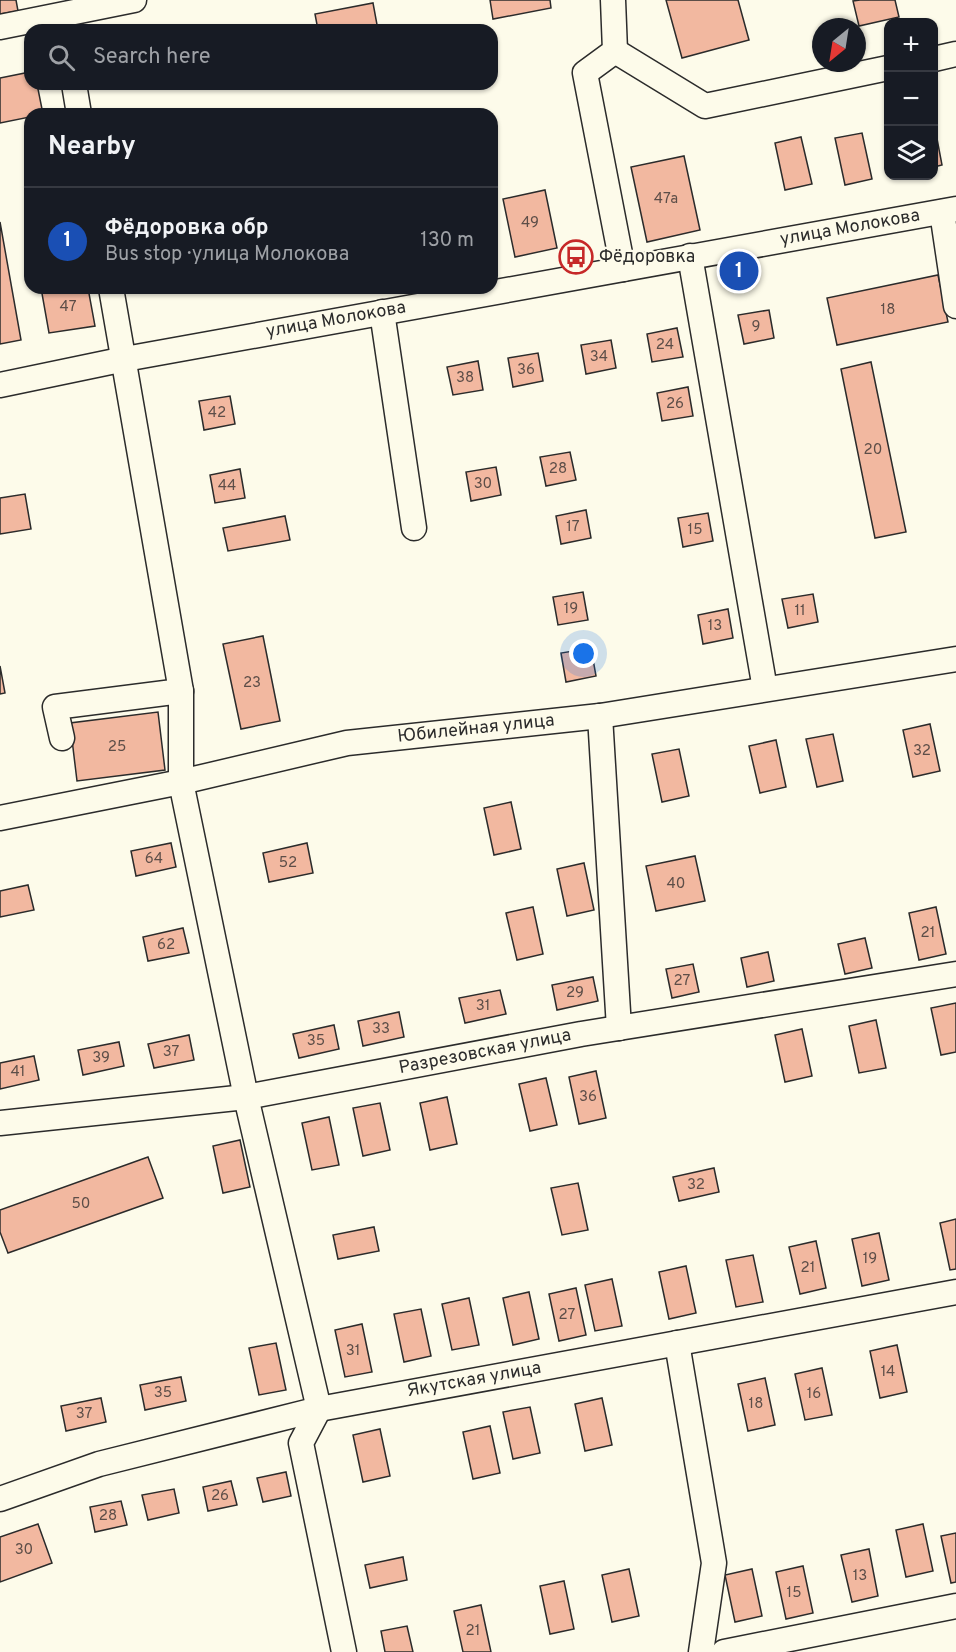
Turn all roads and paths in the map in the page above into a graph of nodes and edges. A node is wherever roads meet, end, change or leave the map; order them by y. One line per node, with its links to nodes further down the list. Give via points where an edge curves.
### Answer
1 (134, 0): 3 (street)
2 (613, 0): 5 (street)
3 (61, 15): 4 (street)
4 (0, 27)
5 (615, 51): 8 (street, via 705,105); 13 (street, via 585,73)
6 (956, 54): 7 (street)
7 (938, 58)
8 (884, 69)
9 (75, 90): 10 (street)
10 (78, 108)
11 (949, 210): 12 (street, улица Молокова); 17 (street)
12 (690, 256): 13 (street, улица Молокова); 23 (street)
13 (623, 269): 14 (street, улица Молокова)
14 (498, 291)
15 (112, 294): 19 (street)
16 (483, 294): 18 (street, улица Молокова)
17 (956, 306)
18 (382, 312): 19 (street, улица Молокова); 21 (street)
19 (125, 359): 20 (street, улица Молокова); 24 (street)
20 (0, 385)
21 (414, 528)
22 (956, 659): 23 (street, Юбилейная улица)
23 (765, 689): 25 (street, Юбилейная улица)
24 (181, 691): 26 (street, via 55,707); 27 (street)
25 (600, 716): 27 (street, Юбилейная улица, via 347,743); 30 (street)
26 (62, 738)
27 (181, 782): 28 (street, Юбилейная улица); 31 (street)
28 (0, 818)
29 (956, 974): 30 (street, Разрезовская улица)
30 (619, 1028): 31 (street, Разрезовская улица)
31 (246, 1096): 32 (street, Разрезовская улица); 35 (street)
32 (4, 1125)
33 (956, 1292): 34 (street, Якутская улица)
34 (677, 1343): 35 (street, Якутская улица); 39 (street, via 714,1563)
35 (319, 1408): 36 (street, Якутская улица, via 99,1464); 38 (street, via 301,1443)
36 (0, 1499)
37 (956, 1606): 40 (street)
38 (344, 1652)
39 (701, 1652)
40 (724, 1652)

